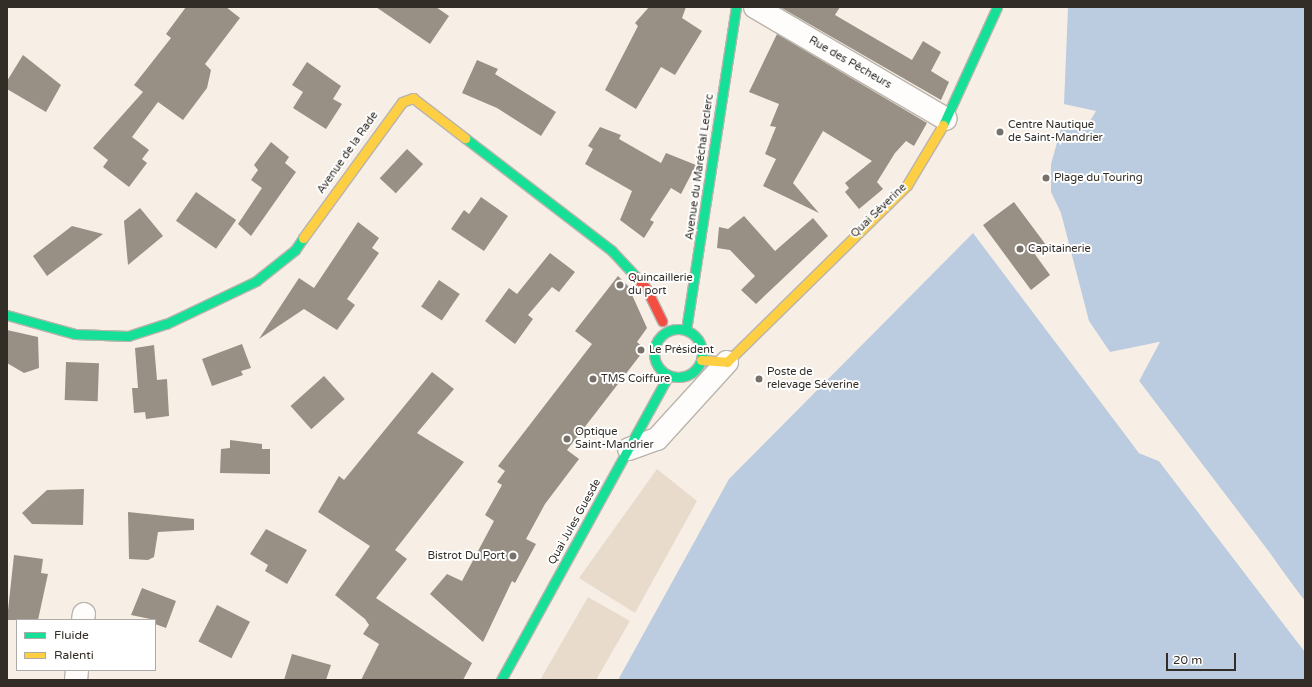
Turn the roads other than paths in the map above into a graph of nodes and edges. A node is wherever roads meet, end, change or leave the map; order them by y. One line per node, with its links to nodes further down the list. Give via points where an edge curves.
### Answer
1 (736, 7): 7 (street, Avenue du Maréchal Leclerc)
2 (755, 7): 4 (street, Rue des Pêcheurs)
3 (997, 7): 4 (street, Quai Séverine)
4 (946, 118): 9 (street, Quai Séverine, via 907,185)
5 (7, 315): 6 (street, Avenue de la Rade, via 75,334 128,336 166,324 256,281 295,250 388,118 402,102 413,98 612,251 646,288)
6 (662, 321)
7 (686, 330): 8 (street, via 698,339); 10 (street, via 666,332 656,343 658,365)
8 (701, 360): 9 (street); 10 (street, via 685,376)
9 (728, 362): 11 (street, Quai Séverine, via 657,439)
10 (669, 375): 11 (street, Quai Jules Guesde)
11 (629, 449): 12 (street, Quai Jules Guesde)
12 (501, 680)

